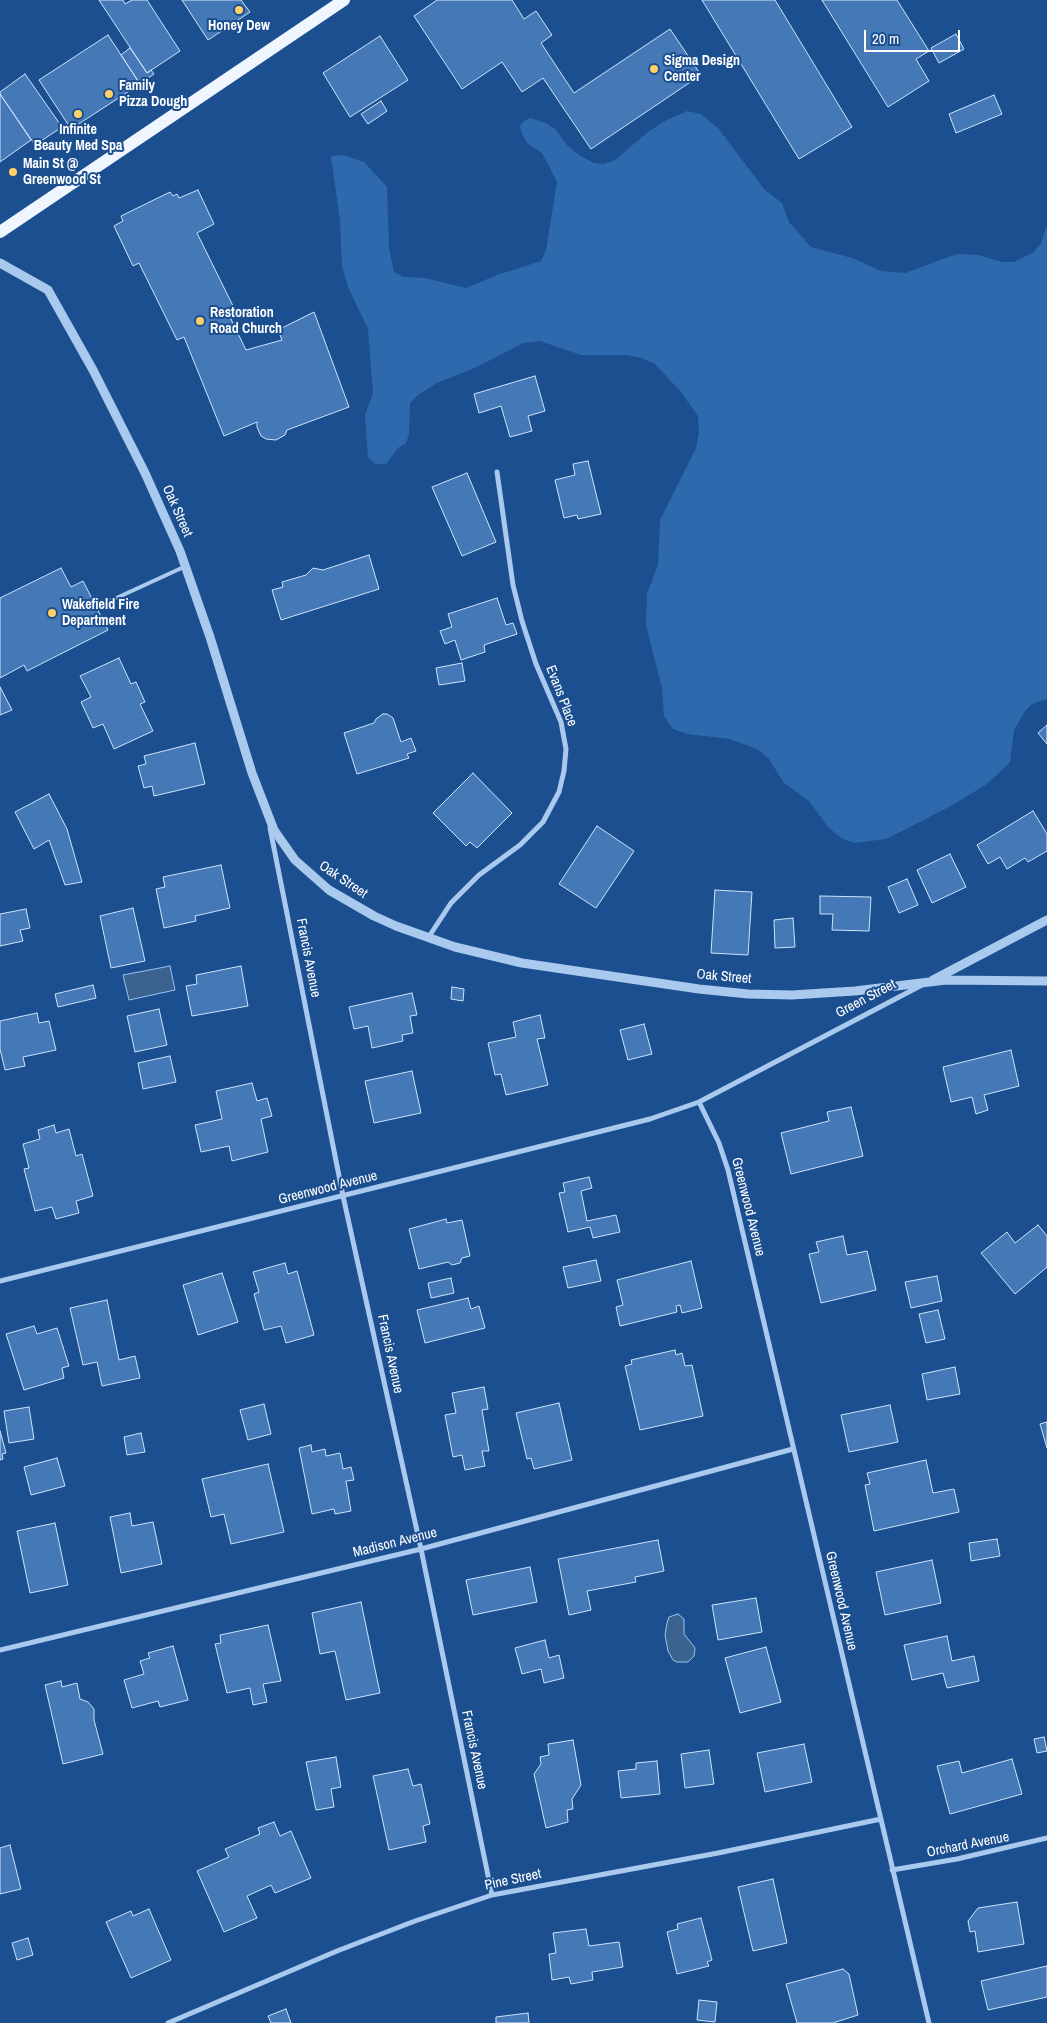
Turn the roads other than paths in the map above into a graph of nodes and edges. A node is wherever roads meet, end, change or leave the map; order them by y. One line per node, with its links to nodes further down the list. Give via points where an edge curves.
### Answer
1 (344, 0): 2 (main road)
2 (0, 232)
3 (0, 263): 5 (street, Oak Street, via 39,284 52,295 141,465)
4 (497, 472): 9 (street, Evans Place, via 513,585 536,664 561,722 565,739 564,771 559,792 543,822 520,845 479,875 451,903)
5 (186, 566): 6 (lane); 7 (street, Oak Street)
6 (99, 606)
7 (268, 818): 9 (street, Oak Street, via 295,860 330,890 374,916); 13 (street, Francis Avenue)
8 (1047, 920): 11 (street, Green Street)
9 (428, 938): 11 (street, Oak Street, via 522,963 748,994 818,994)
10 (1047, 981): 11 (street, Oak Street)
11 (928, 982): 12 (street, Green Street)
12 (699, 1102): 13 (street, Greenwood Avenue, via 650,1119); 15 (street, Greenwood Avenue, via 728,1170)
13 (343, 1196): 14 (street, Greenwood Avenue); 16 (street, Francis Avenue)
14 (0, 1281)
15 (793, 1449): 16 (street, Madison Avenue); 18 (street, Greenwood Avenue)
16 (421, 1549): 17 (street, Madison Avenue); 21 (street, Francis Avenue)
17 (0, 1650)
18 (881, 1819): 20 (street, Greenwood Avenue); 21 (street, Pine Street)
19 (1047, 1838): 20 (street, Orchard Avenue)
20 (892, 1870): 23 (street, Greenwood Avenue)
21 (492, 1895): 22 (street, Pine Street, via 337,1951)
22 (168, 2023)
23 (929, 2023)

